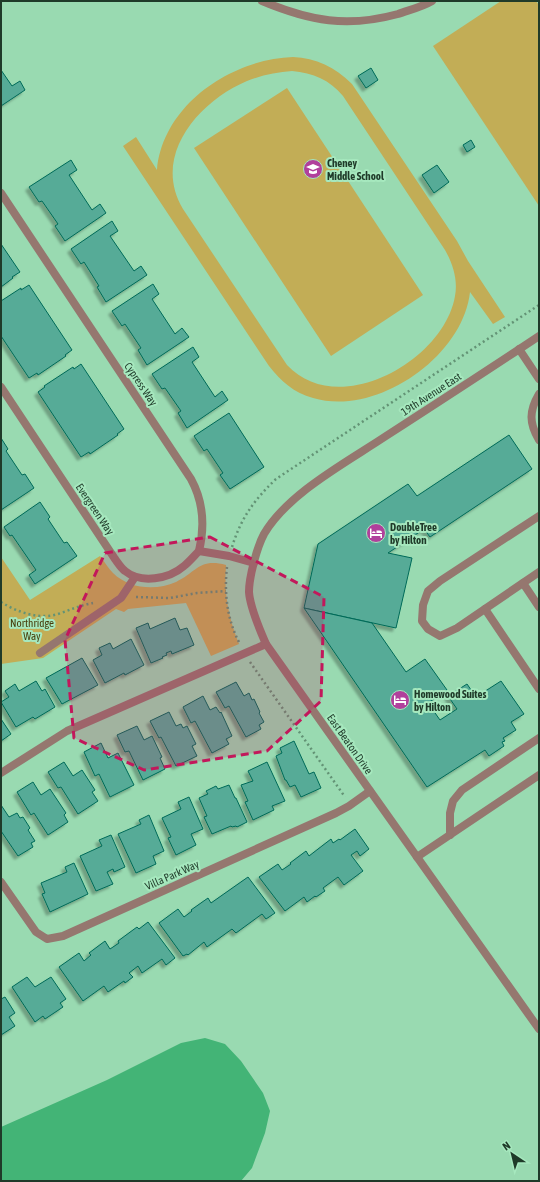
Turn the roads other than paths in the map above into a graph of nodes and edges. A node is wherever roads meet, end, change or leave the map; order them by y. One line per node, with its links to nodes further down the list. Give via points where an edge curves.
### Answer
1 (262, 1): 2 (street, via 314,18 335,22 358,22 404,12)
2 (432, 1)
3 (1, 193): 12 (street, Cypress Way, via 191,479 201,507 202,539)
4 (539, 336): 5 (street, 19th Avenue East)
5 (519, 349): 6 (street); 10 (street, 19th Avenue East)
6 (539, 379)
7 (1, 387): 15 (street, Evergreen Way, via 115,559 125,571)
8 (539, 394): 9 (street, via 533,405 531,417 533,430)
9 (539, 440)
10 (335, 469): 13 (street, East Beaton Drive, via 298,495 277,514 263,535)
11 (539, 516): 18 (street, via 428,591 423,605 422,621 428,630 440,636)
12 (199, 551): 13 (street); 15 (street, via 183,567 169,574 155,579)
13 (254, 563): 19 (street, East Beaton Drive, via 249,593)
14 (539, 572): 16 (street)
15 (135, 577): 20 (street, via 121,598)
16 (523, 583): 17 (street); 18 (street)
17 (539, 607)
18 (485, 609): 21 (street)
19 (266, 644): 23 (street, via 67,731); 25 (street, East Beaton Drive)
20 (40, 653)
21 (539, 689)
22 (539, 738): 26 (street, via 462,790 453,800)
23 (1, 773)
24 (539, 775): 26 (street)
25 (370, 791): 27 (street, East Beaton Drive); 28 (street, Villa Park Way, via 336,813 63,936 47,939 36,932)
26 (450, 835): 27 (street)
27 (417, 857): 29 (street, East Beaton Drive)
28 (1, 882)
29 (539, 1029)

